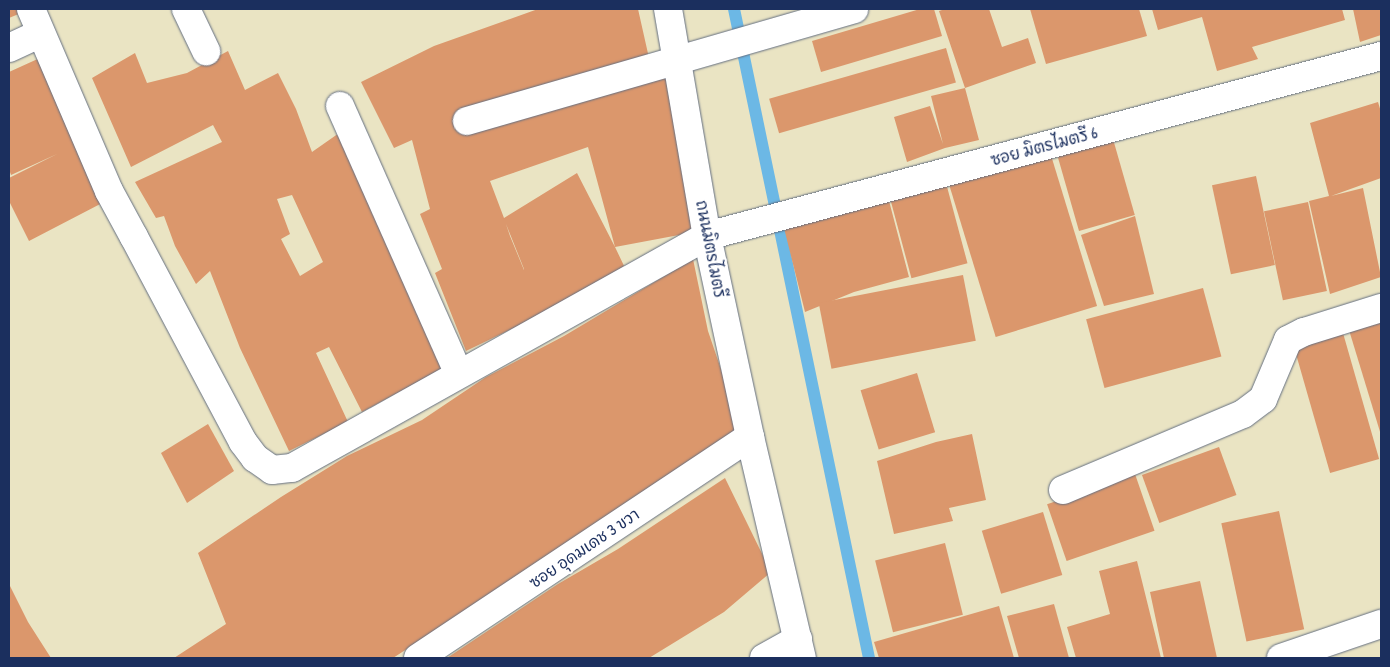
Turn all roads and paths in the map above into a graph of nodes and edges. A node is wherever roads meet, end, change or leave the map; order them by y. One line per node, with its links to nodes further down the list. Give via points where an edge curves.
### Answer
1 (186, 9): 6 (street)
2 (668, 9): 8 (street, ถนนมิตรไมตรี)
3 (854, 9): 8 (street)
4 (36, 21): 5 (street); 13 (street, ซอย มิตรไมตรี 6, via 109,191 243,442 255,458 272,470 292,468)
5 (9, 48)
6 (206, 51)
7 (1381, 56): 11 (street, ซอย มิตรไมตรี 6)
8 (678, 59): 10 (street); 11 (street, ถนนมิตรไมตรี)
9 (340, 106): 13 (street)
10 (467, 121)
11 (707, 236): 13 (street, ซอย มิตรไมตรี 6); 14 (street, ถนนมิตรไมตรี)
12 (1381, 308): 15 (street, via 1288,340 1263,399 1243,414)
13 (459, 374)
14 (750, 437): 17 (street, ถนนมิตรไมตรี); 18 (street, ซอย อุดมเดช 3 ขวา)
15 (1063, 490)
16 (1381, 624): 20 (street)
17 (800, 649): 19 (street)
18 (418, 658)
19 (764, 658)
20 (1281, 658)

